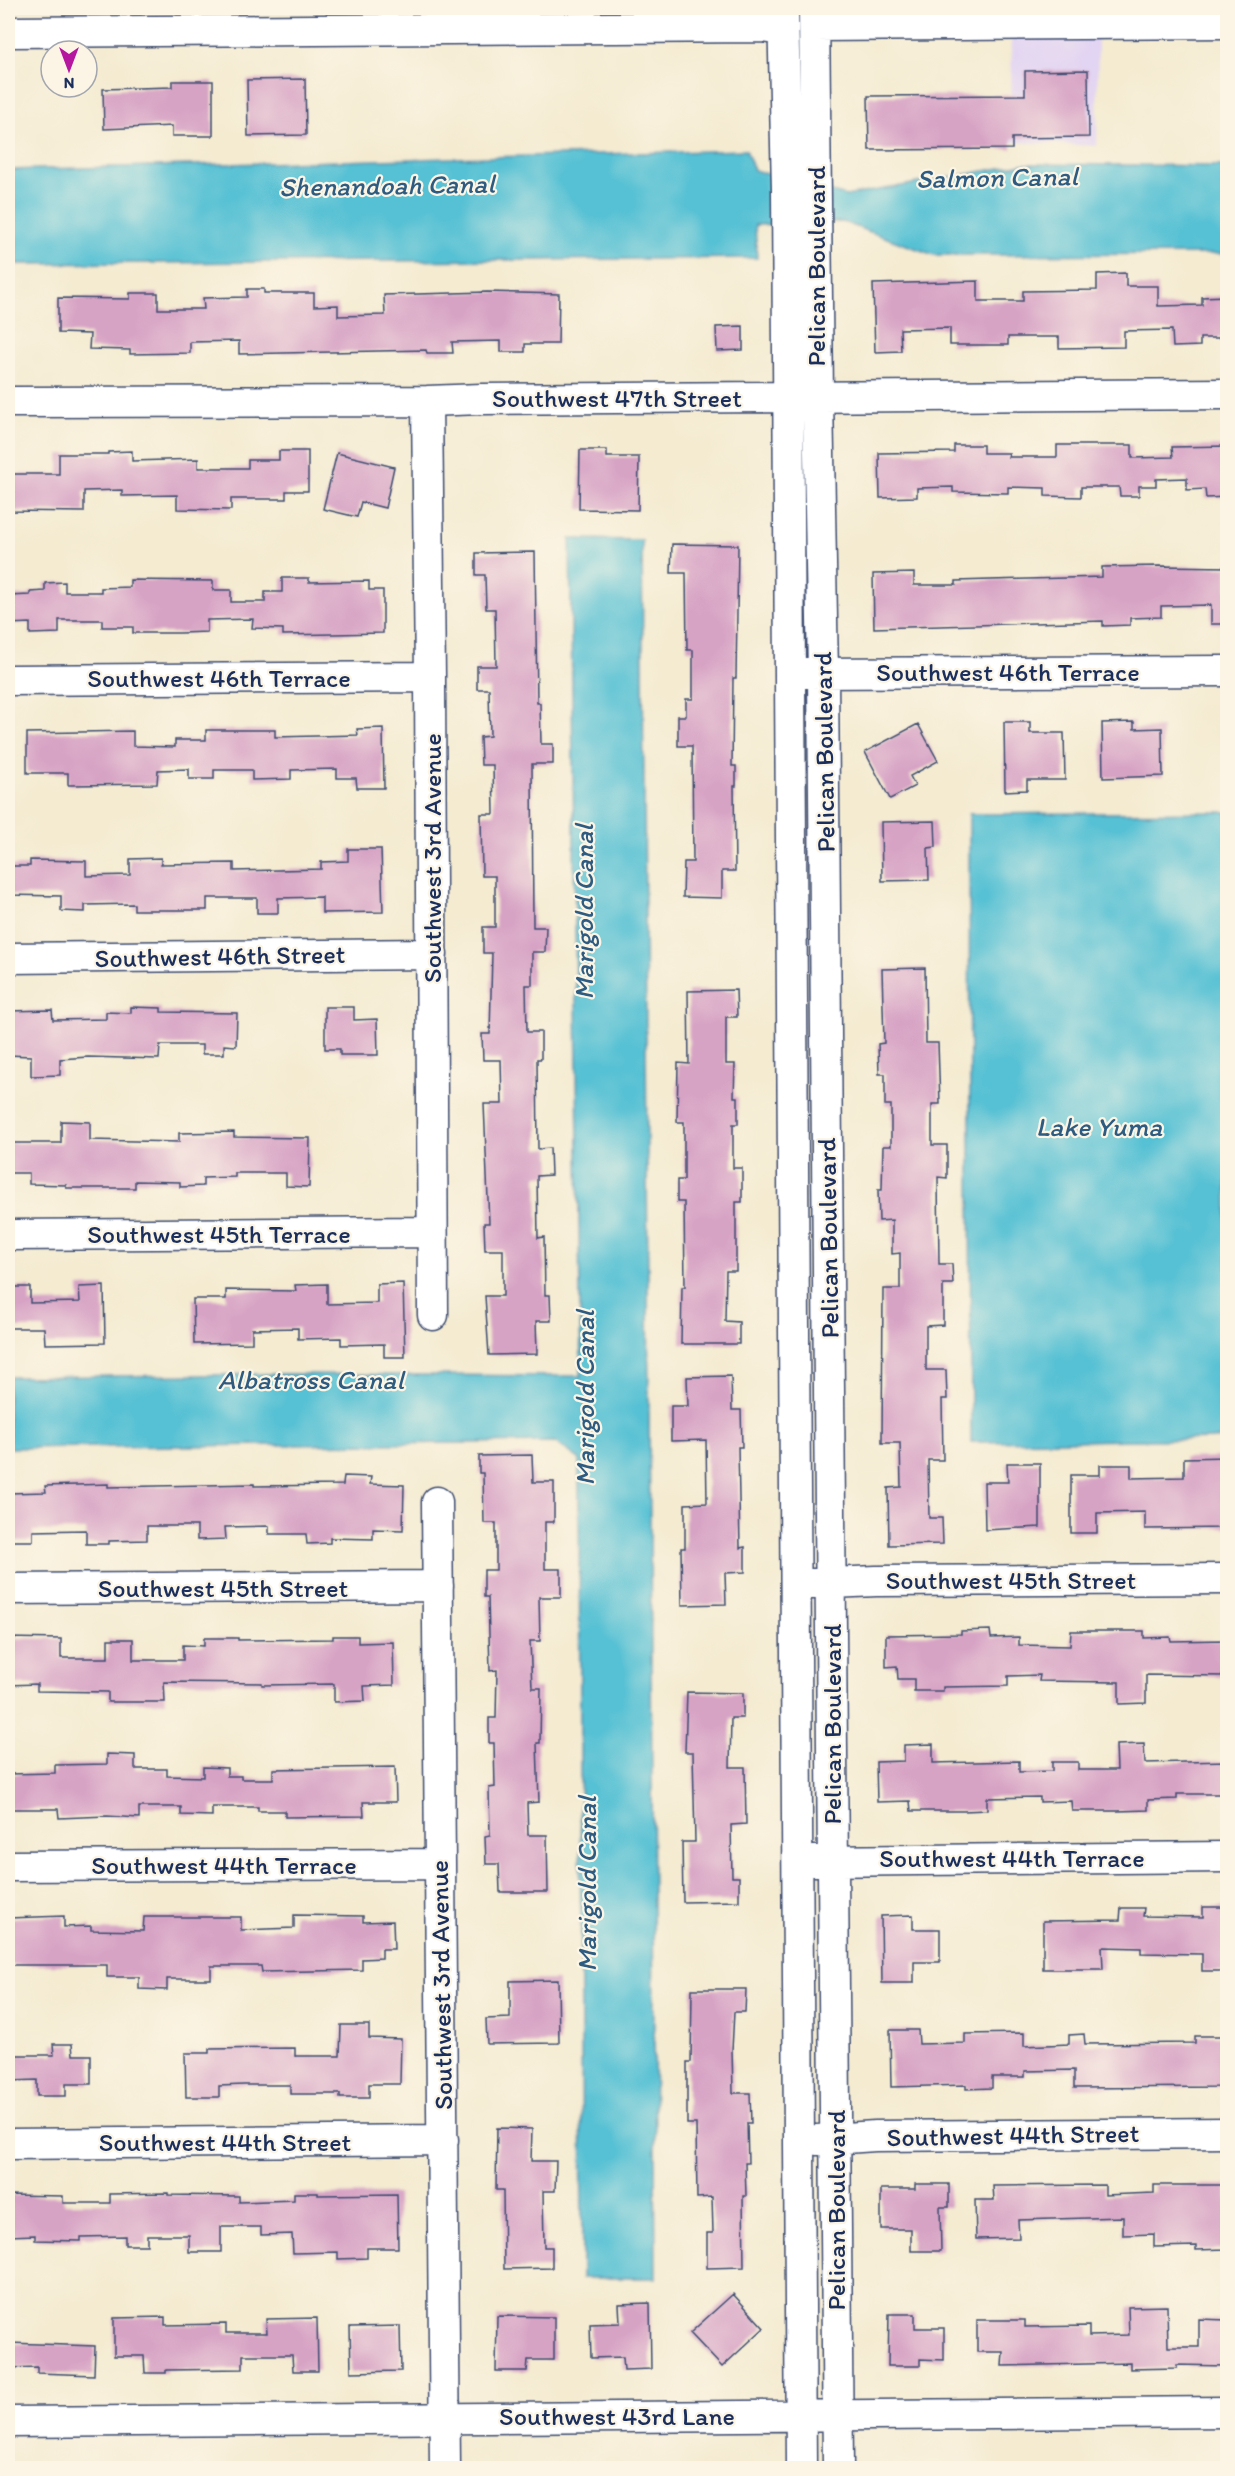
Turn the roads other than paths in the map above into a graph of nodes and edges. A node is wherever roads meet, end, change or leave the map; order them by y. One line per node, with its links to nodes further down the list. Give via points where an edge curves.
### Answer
1 (815, 17): 3 (street); 5 (street, Pelican Boulevard)
2 (783, 19): 4 (street, via 761,27); 5 (street, via 805,65); 8 (street, Pelican Boulevard)
3 (1227, 23)
4 (8, 32)
5 (815, 135): 7 (street, Pelican Boulevard)
6 (1227, 394): 7 (street, Southwest 47th Street)
7 (818, 397): 8 (street, Southwest 47th Street); 13 (street, Pelican Boulevard)
8 (788, 398): 9 (street, Southwest 47th Street); 12 (street, Pelican Boulevard)
9 (427, 401): 10 (street, Southwest 47th Street); 14 (street, Southwest 3rd Avenue)
10 (8, 402)
11 (1227, 671): 13 (street, Southwest 46th Terrace)
12 (788, 672): 13 (street, Southwest 46th Terrace); 24 (street, Pelican Boulevard)
13 (823, 674): 23 (street, Pelican Boulevard)
14 (430, 677): 15 (street, Southwest 46th Terrace); 16 (street, Southwest 3rd Avenue)
15 (8, 680)
16 (432, 954): 17 (street, Southwest 46th Street); 18 (street, Southwest 3rd Avenue)
17 (8, 958)
18 (431, 1232): 19 (street, Southwest 45th Terrace); 20 (street, Southwest 3rd Avenue)
19 (8, 1235)
20 (433, 1314)
21 (437, 1502): 25 (street, Southwest 3rd Avenue)
22 (1227, 1579): 23 (street, Southwest 45th Street)
23 (831, 1582): 24 (street, Southwest 45th Street); 28 (street, Pelican Boulevard)
24 (795, 1586): 29 (street, Pelican Boulevard)
25 (438, 1587): 26 (street, Southwest 45th Street); 30 (street, Southwest 3rd Avenue)
26 (8, 1589)
27 (1227, 1857): 28 (street, Southwest 44th Terrace)
28 (833, 1860): 29 (street, Southwest 44th Terrace); 33 (street, Pelican Boulevard)
29 (797, 1861): 35 (street, Pelican Boulevard)
30 (440, 1864): 31 (street, Southwest 44th Terrace); 34 (street, Southwest 3rd Avenue)
31 (8, 1866)
32 (1227, 2133): 33 (street, Southwest 44th Street)
33 (836, 2138): 35 (street, Southwest 44th Street); 39 (street, Pelican Boulevard)
34 (442, 2140): 36 (street, Southwest 44th Street); 40 (street, Southwest 3rd Avenue)
35 (798, 2141): 38 (street, Pelican Boulevard)
36 (8, 2144)
37 (1227, 2412): 39 (street, Southwest 43rd Lane)
38 (801, 2414): 39 (street, Southwest 43rd Lane); 40 (street, Southwest 43rd Lane); 43 (street, Pelican Boulevard)
39 (838, 2414): 44 (street, Pelican Boulevard)
40 (444, 2417): 41 (street, Southwest 43rd Lane); 42 (street, Southwest 3rd Avenue)
41 (8, 2422)
42 (445, 2469)
43 (801, 2469)
44 (838, 2469)

